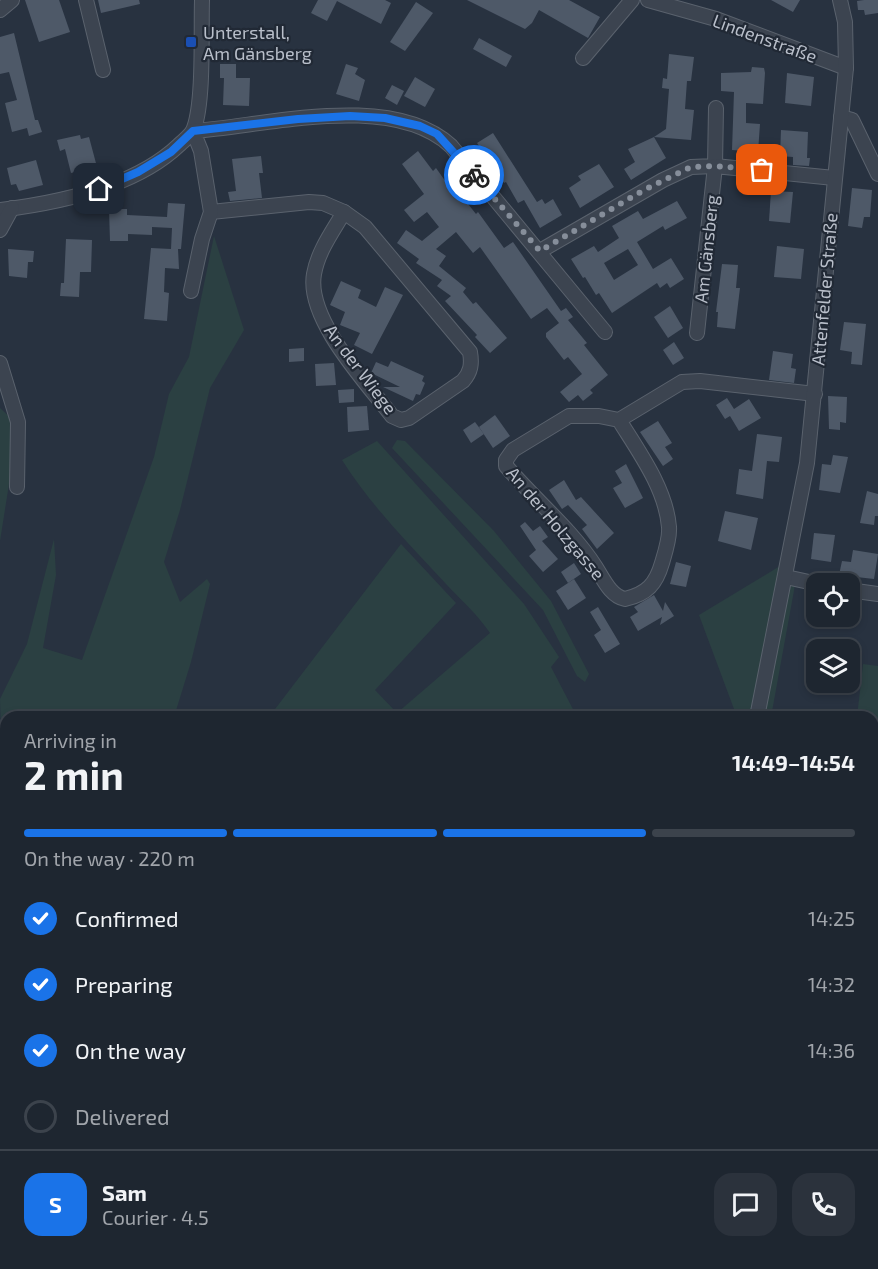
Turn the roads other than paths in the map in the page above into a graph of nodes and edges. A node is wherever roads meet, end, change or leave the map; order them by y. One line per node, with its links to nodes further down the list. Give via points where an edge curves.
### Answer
1 (12, 0): 7 (street)
2 (86, 0): 10 (street)
3 (202, 0): 13 (street, via 199,101)
4 (633, 0): 8 (street)
5 (648, 0): 9 (street, Lindenstraße, via 717,19)
6 (840, 0): 9 (street, Attenfelder Straße, via 845,22)
7 (0, 10)
8 (583, 58)
9 (846, 68): 12 (street, Attenfelder Straße)
10 (103, 70)
11 (716, 108): 14 (street, Am Gänsberg)
12 (841, 117): 15 (street, via 852,120); 16 (street, Attenfelder Straße)
13 (193, 131): 17 (street, via 171,152 109,185 64,200); 18 (street, via 201,150); 21 (street, via 350,116 420,126 451,146)
14 (715, 166): 16 (street, Am Gänsberg); 21 (street, Am Gänsberg, via 691,167 663,180); 24 (street, Am Gänsberg)
15 (878, 174)
16 (834, 178): 26 (street, Attenfelder Straße)
17 (6, 209): 20 (street)
18 (212, 212): 19 (street, An der Wiege, via 309,202); 22 (street)
19 (344, 212): 19 (street, An der Wiege, via 315,271 313,296 317,309 392,416 409,418 463,381 472,363 470,352 372,235)
20 (0, 230)
21 (540, 251): 23 (street)
22 (191, 291)
23 (605, 332)
24 (698, 333)
25 (0, 363): 28 (street, via 18,422)
26 (815, 394): 27 (street, via 682,382); 29 (street, Attenfelder Straße)
27 (619, 420): 27 (street, An der Holzgasse, via 569,417 513,450 506,466 590,558 612,593 625,599 650,588 657,578 669,529 664,502)
28 (17, 487)
29 (786, 577): 30 (street); 33 (street, Attenfelder Straße)
30 (806, 581)
31 (860, 592): 32 (street)
32 (878, 594)
33 (758, 711)

